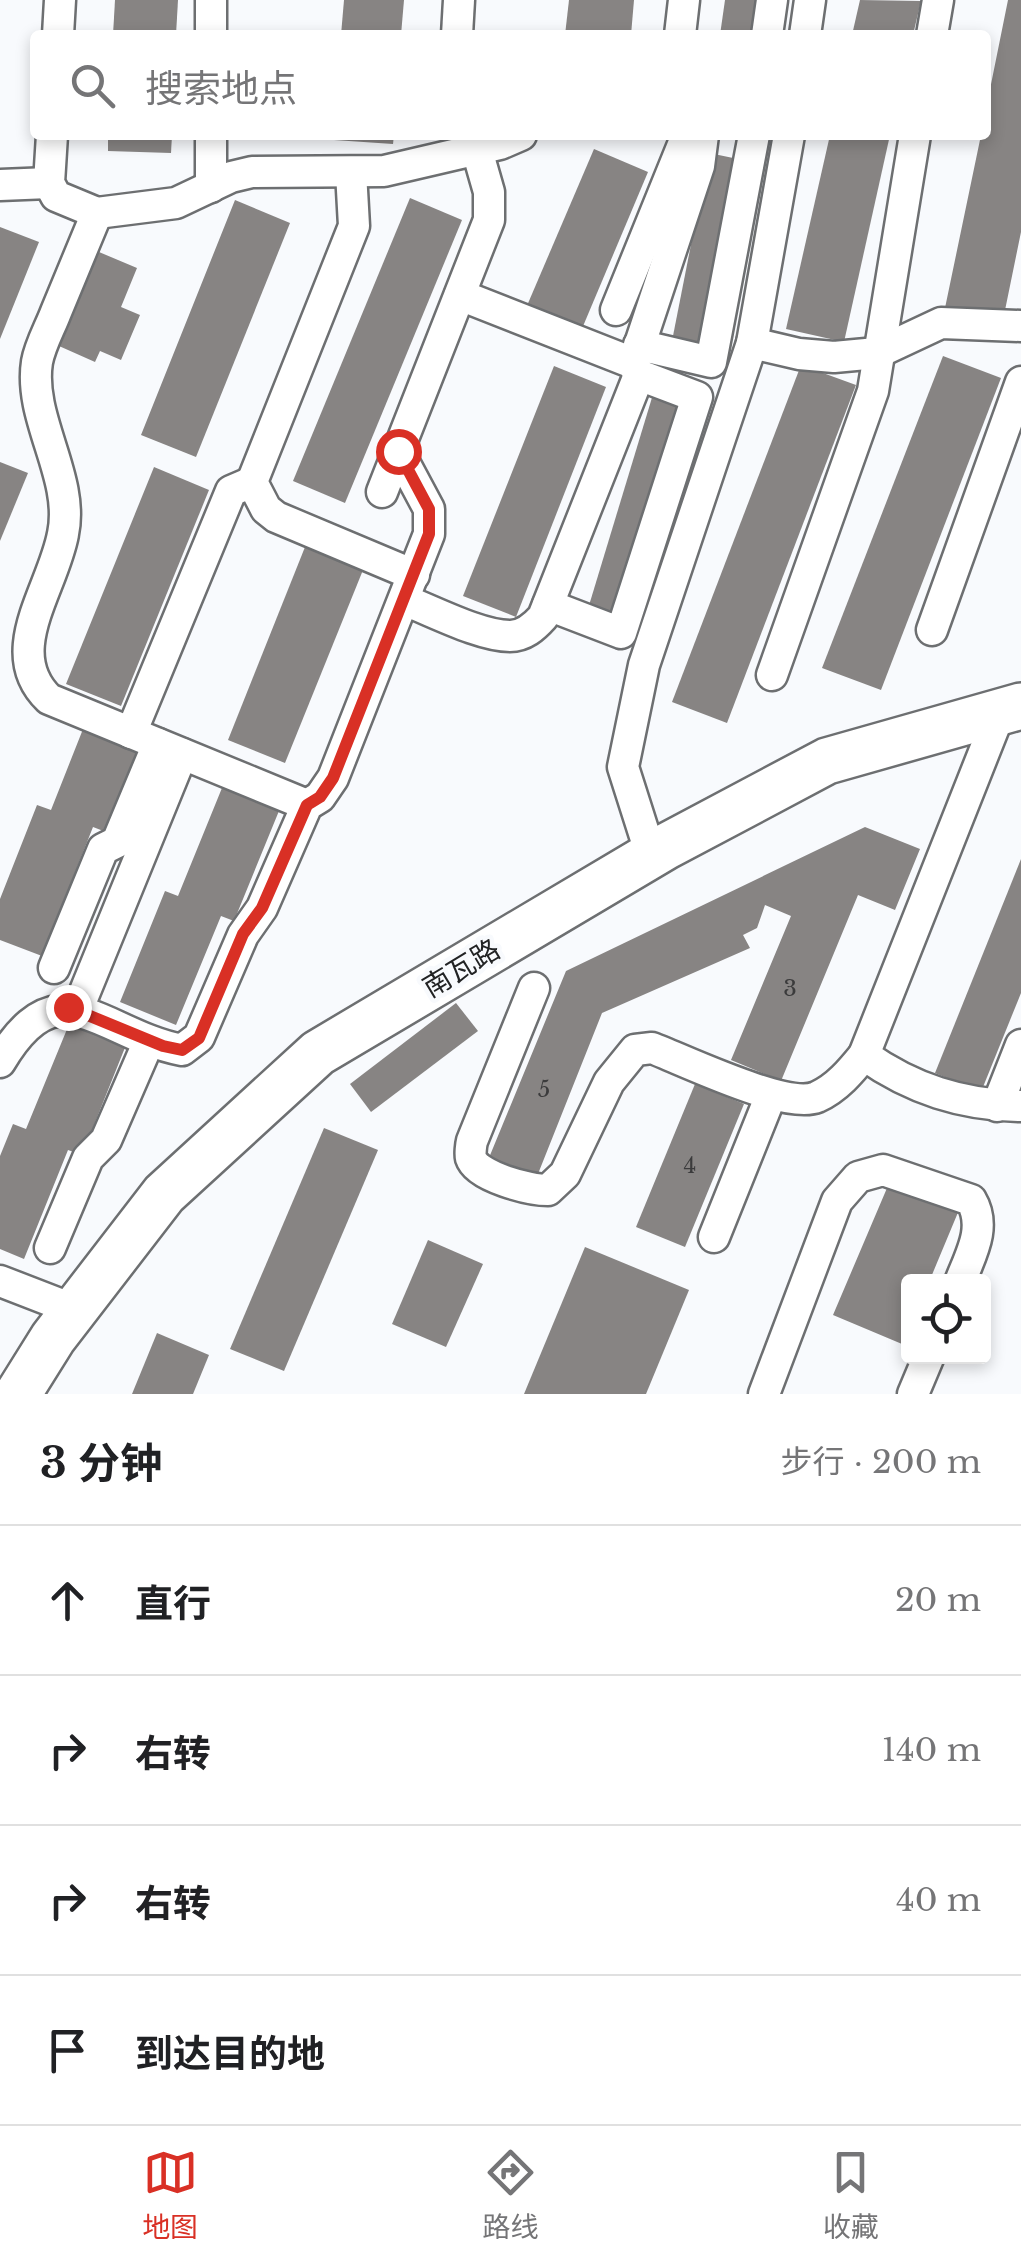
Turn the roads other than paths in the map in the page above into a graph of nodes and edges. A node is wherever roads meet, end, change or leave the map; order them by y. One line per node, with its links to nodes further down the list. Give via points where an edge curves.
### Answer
1 (60, 0): 8 (street)
2 (211, 0): 9 (street)
3 (459, 0): 10 (street)
4 (684, 0): 11 (street)
5 (772, 0): 12 (street)
6 (810, 0): 13 (street)
7 (938, 0): 14 (street)
8 (58, 30)
9 (211, 30)
10 (457, 30)
11 (681, 30)
12 (768, 30)
13 (805, 30)
14 (933, 30)
15 (52, 140): 25 (street)
16 (212, 140): 27 (street)
17 (495, 140): 23 (street)
18 (685, 140): 30 (street)
19 (702, 140): 34 (street)
20 (754, 140): 34 (street, via 712,362)
21 (787, 140): 32 (street)
22 (914, 140): 33 (street)
23 (459, 147): 24 (street, via 384,171); 29 (street, via 490,192 489,220)
24 (351, 172): 27 (street, via 252,172); 37 (street, via 354,226)
25 (48, 183): 26 (street); 28 (street, via 56,196)
26 (0, 185)
27 (212, 186): 28 (street, via 176,203)
28 (97, 213): 44 (street, via 38,356 38,392 66,518 27,623 22,657 25,673 49,699)
29 (460, 294): 34 (street); 36 (street)
30 (616, 310)
31 (1021, 326): 33 (street, via 942,322)
32 (752, 344): 33 (street, via 834,358); 46 (street, via 644,665 623,767)
33 (877, 353): 42 (street, via 872,391)
34 (637, 361): 40 (street); 40 (street, via 697,397 622,632)
35 (1021, 382): 41 (street)
36 (398, 451): 38 (street); 39 (street, via 429,509 429,534)
37 (252, 482): 39 (street, via 276,517); 44 (street, via 231,492)
38 (382, 492)
39 (409, 588): 40 (street, via 492,633 513,636 532,629); 45 (street, via 333,778)
40 (548, 605)
41 (932, 630)
42 (772, 675)
43 (1010, 709): 46 (street, 南瓦路, via 827,761); 52 (street)
44 (157, 743): 45 (street); 47 (street); 49 (street)
45 (307, 805): 50 (street, via 199,1038 182,1050)
46 (651, 855): 60 (street, 南瓦路, via 318,1053 164,1194)
47 (54, 968)
48 (534, 988): 54 (street, via 472,1141 477,1168 526,1190 548,1190 565,1174 609,1082 635,1050 652,1048)
49 (76, 1010): 50 (street); 53 (street, via 50,1010 30,1022)
50 (149, 1040): 57 (street)
51 (1021, 1046): 55 (street)
52 (864, 1055): 54 (street, via 842,1082 814,1098); 55 (street, via 924,1090)
53 (0, 1062)
54 (770, 1095): 56 (street)
55 (1009, 1106)
56 (714, 1236)
57 (50, 1248)
58 (963, 1274): 63 (street, via 980,1229 972,1200 883,1170 858,1177 837,1201)
59 (0, 1281): 60 (street)
60 (75, 1310): 62 (street, 南瓦路)
61 (926, 1364): 64 (street)
62 (18, 1394)
63 (764, 1394)
64 (913, 1394)

